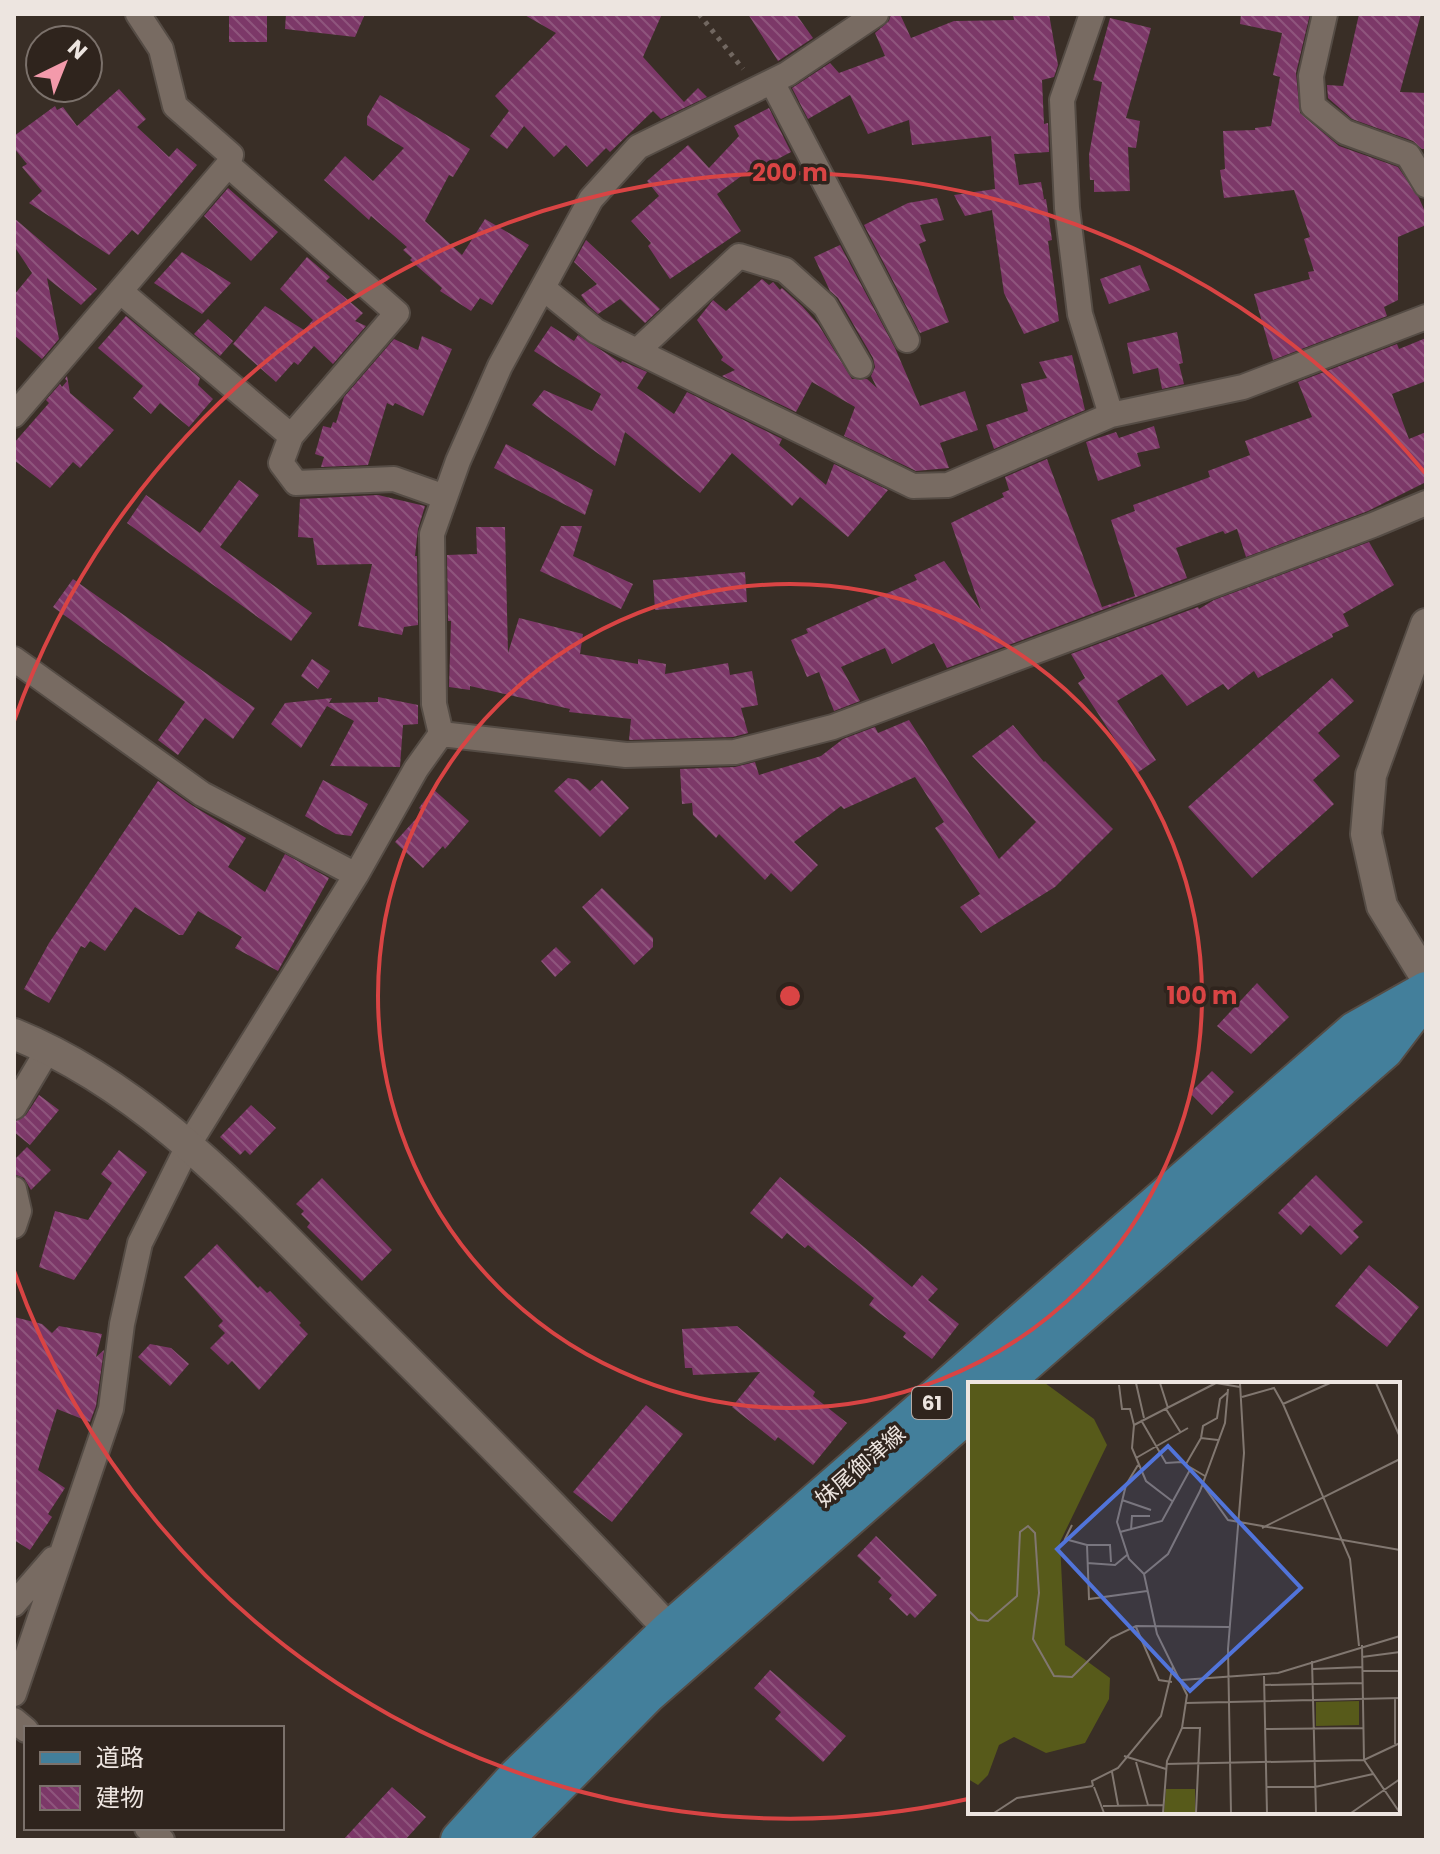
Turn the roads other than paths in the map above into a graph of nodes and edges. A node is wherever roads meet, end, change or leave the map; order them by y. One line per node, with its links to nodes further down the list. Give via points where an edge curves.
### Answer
1 (138, 14): 6 (street, via 161,49 175,106 231,155)
2 (876, 14): 5 (street)
3 (1092, 14): 15 (street, via 1062,100 1062,115 1080,314)
4 (1325, 14): 7 (street, via 1311,76 1313,106 1345,132 1408,155)
5 (765, 85): 8 (street, via 638,147 591,199); 11 (street)
6 (228, 165): 9 (street); 16 (street, via 397,313)
7 (1426, 185)
8 (543, 288): 12 (street, via 596,331); 17 (street, via 500,366)
9 (120, 291): 14 (street); 16 (street)
10 (1426, 317): 15 (street, via 1243,387)
11 (907, 340)
12 (637, 351): 13 (street, via 739,256 785,270 825,306); 15 (street, via 913,486 948,485)
13 (860, 366)
14 (14, 415)
15 (1111, 415)
16 (291, 436): 17 (street, via 281,463 296,483 394,479)
17 (445, 497): 21 (street, via 432,534 434,704)
18 (1426, 503): 21 (street, via 833,727 735,752 626,755)
19 (1426, 624): 23 (street, via 1371,775 1366,834 1382,906)
20 (14, 659): 22 (street, via 202,794)
21 (441, 734): 22 (street)
22 (356, 875): 28 (street)
23 (1426, 978)
24 (1426, 993): 31 (main road, 妹尾御津線 / 61, via 1384,1050); 35 (main road, 妹尾御津線 / 61, via 1355,1031)
25 (14, 1034): 26 (street)
26 (49, 1048): 27 (street); 28 (street, via 125,1095)
27 (14, 1107)
28 (189, 1144): 33 (street, via 140,1243 111,1409); 35 (street, via 454,1406)
29 (14, 1189): 30 (street, via 19,1211)
30 (14, 1226)
31 (1003, 1382)
32 (968, 1413): 35 (main road, 妹尾御津線 / 61)
33 (62, 1548): 34 (street); 36 (street)
34 (14, 1604)
35 (680, 1642): 37 (main road, 妹尾御津線 / 61, via 517,1777); 38 (main road, 妹尾御津線 / 61, via 647,1694)
36 (14, 1694)
37 (460, 1840)
38 (503, 1840)

